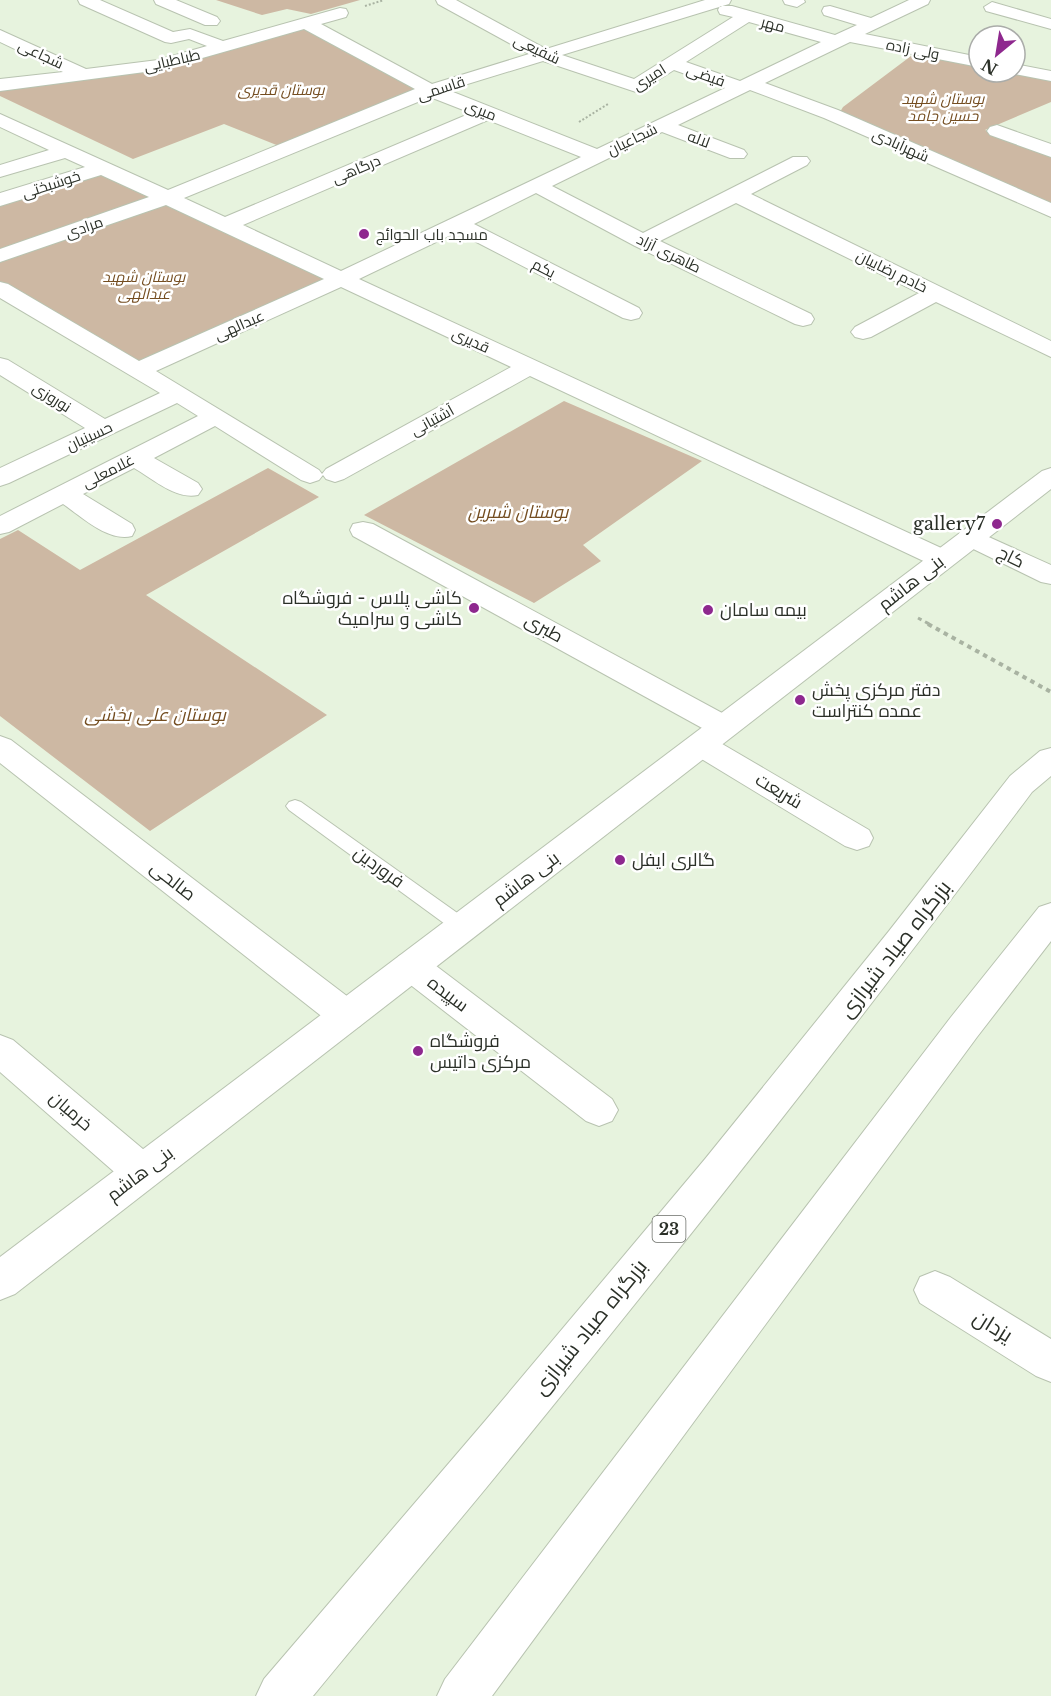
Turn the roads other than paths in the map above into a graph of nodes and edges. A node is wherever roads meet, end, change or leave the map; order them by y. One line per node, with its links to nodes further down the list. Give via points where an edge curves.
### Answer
1 (86, 0): 19 (main road, via 171,38 190,34)
2 (162, 0): 12 (main road)
3 (444, 0): 20 (main road, شفیعی)
4 (922, 0): 13 (main road, شجاعیان)
5 (716, 2): 10 (main road, مهر); 20 (main road, قاسمی)
6 (1051, 6): 11 (main road)
7 (992, 7): 11 (main road)
8 (830, 11): 13 (main road)
9 (340, 13): 14 (main road, طباطبایی)
10 (746, 16): 18 (main road, مهر); 22 (main road, امیری)
11 (1030, 18): 15 (main road)
12 (211, 21)
13 (878, 21): 16 (main road); 18 (main road, شجاعیان)
14 (306, 23): 19 (main road, طباطبایی); 29 (main road, میری)
15 (1051, 24)
16 (912, 26)
17 (0, 35): 24 (main road, شجاعی)
18 (842, 38): 21 (main road, ولی زاده); 27 (main road, شجاعیان)
19 (225, 46): 24 (main road, طباطبایی, via 160,65)
20 (546, 56): 28 (main road, شفیعی); 29 (main road, قاسمی)
21 (967, 60)
22 (673, 63): 27 (main road, فیضی); 28 (main road, امیری)
23 (1027, 71): 25 (main road)
24 (82, 74): 26 (main road, طباطبایی)
25 (1051, 76)
26 (0, 85)
27 (744, 85): 34 (main road, شجاعیان); 51 (main road, شهرآبادی, via 831,114)
28 (636, 86)
29 (430, 90): 30 (main road, قاسمی); 31 (main road, میری)
30 (387, 107): 33 (main road, قاسمی); 35 (main road)
31 (486, 113): 35 (main road, درگاهی); 41 (main road, میری)
32 (0, 120): 38 (main road, قدیری)
33 (351, 122): 37 (main road); 42 (main road, قاسمی)
34 (661, 125): 40 (main road, لاله); 41 (main road, شجاعیان)
35 (446, 130): 37 (main road, درگاهی)
36 (997, 131): 39 (main road)
37 (409, 146): 46 (main road, درگاهی)
38 (66, 151): 44 (main road, قدیری); 45 (main road)
39 (1051, 151)
40 (737, 154)
41 (597, 156): 47 (main road, شجاعیان)
42 (266, 157): 46 (main road); 49 (main road, قاسمی)
43 (800, 161): 48 (main road)
44 (102, 168): 49 (main road, قدیری); 50 (main road, خوشبختی)
45 (0, 171)
46 (324, 182): 53 (main road, درگاهی)
47 (536, 184): 52 (main road, شجاعیان); 54 (main road, طاهری آزاد)
48 (731, 196): 54 (main road); 58 (main road, خادم رضاییان, via 741,197)
49 (167, 198): 53 (main road, قدیری); 55 (main road, مرادی)
50 (0, 200)
51 (1051, 211)
52 (456, 223): 56 (main road, شجاعیان); 59 (main road, یکم)
53 (225, 225): 56 (main road, قدیری)
54 (643, 241): 60 (main road, طاهری آزاد)
55 (0, 256)
56 (342, 279): 64 (main road, قدیری); 65 (main road, عبدالهی)
57 (0, 290): 65 (main road)
58 (936, 293): 61 (main road); 62 (main road, خادم رضاییان)
59 (631, 313)
60 (803, 319)
61 (863, 332)
62 (1051, 350)
63 (0, 365): 68 (main road, نوروزی)
64 (529, 367): 70 (main road, آشتیانی); 80 (main road, قدیری)
65 (136, 371): 66 (main road)
66 (177, 394): 67 (main road); 68 (main road, حسینیان)
67 (216, 416): 69 (main road, غلامعلی); 71 (main road)
68 (104, 429): 73 (main road, حسینیان)
69 (134, 457): 74 (main road); 75 (main road, غلامعلی)
70 (335, 474)
71 (310, 475)
72 (1051, 476): 79 (main road, بنی هاشم)
73 (0, 478)
74 (189, 489)
75 (63, 494): 76 (main road, غلامعلی); 77 (main road)
76 (0, 525)
77 (122, 530)
78 (363, 530): 82 (main road, طبری)
79 (971, 537): 80 (main road, بنی هاشم); 81 (main road, کاج)
80 (942, 559): 82 (main road, بنی هاشم)
81 (1051, 576)
82 (712, 736): 86 (main road, شریعت); 88 (main road, بنی هاشم)
83 (0, 747): 90 (main road, صالحی)
84 (1051, 759): 97 (main road, بزرگراه صیاد شیرازی / 23, via 1021,784 824,1042 532,1399)
85 (295, 806): 88 (lane, فروردین)
86 (857, 838)
87 (1051, 916): 98 (main road)
88 (463, 927): 89 (main road, بنی هاشم)
89 (411, 966): 90 (main road, بنی هاشم); 92 (main road, سپیده)
90 (346, 1016): 93 (main road, بنی هاشم)
91 (0, 1050): 93 (main road, خرمیان)
92 (599, 1110)
93 (142, 1172): 94 (main road, بنی هاشم)
94 (0, 1281)
95 (936, 1290): 96 (main road, یزدان)
96 (1051, 1362)
97 (281, 1696)
98 (462, 1696)

